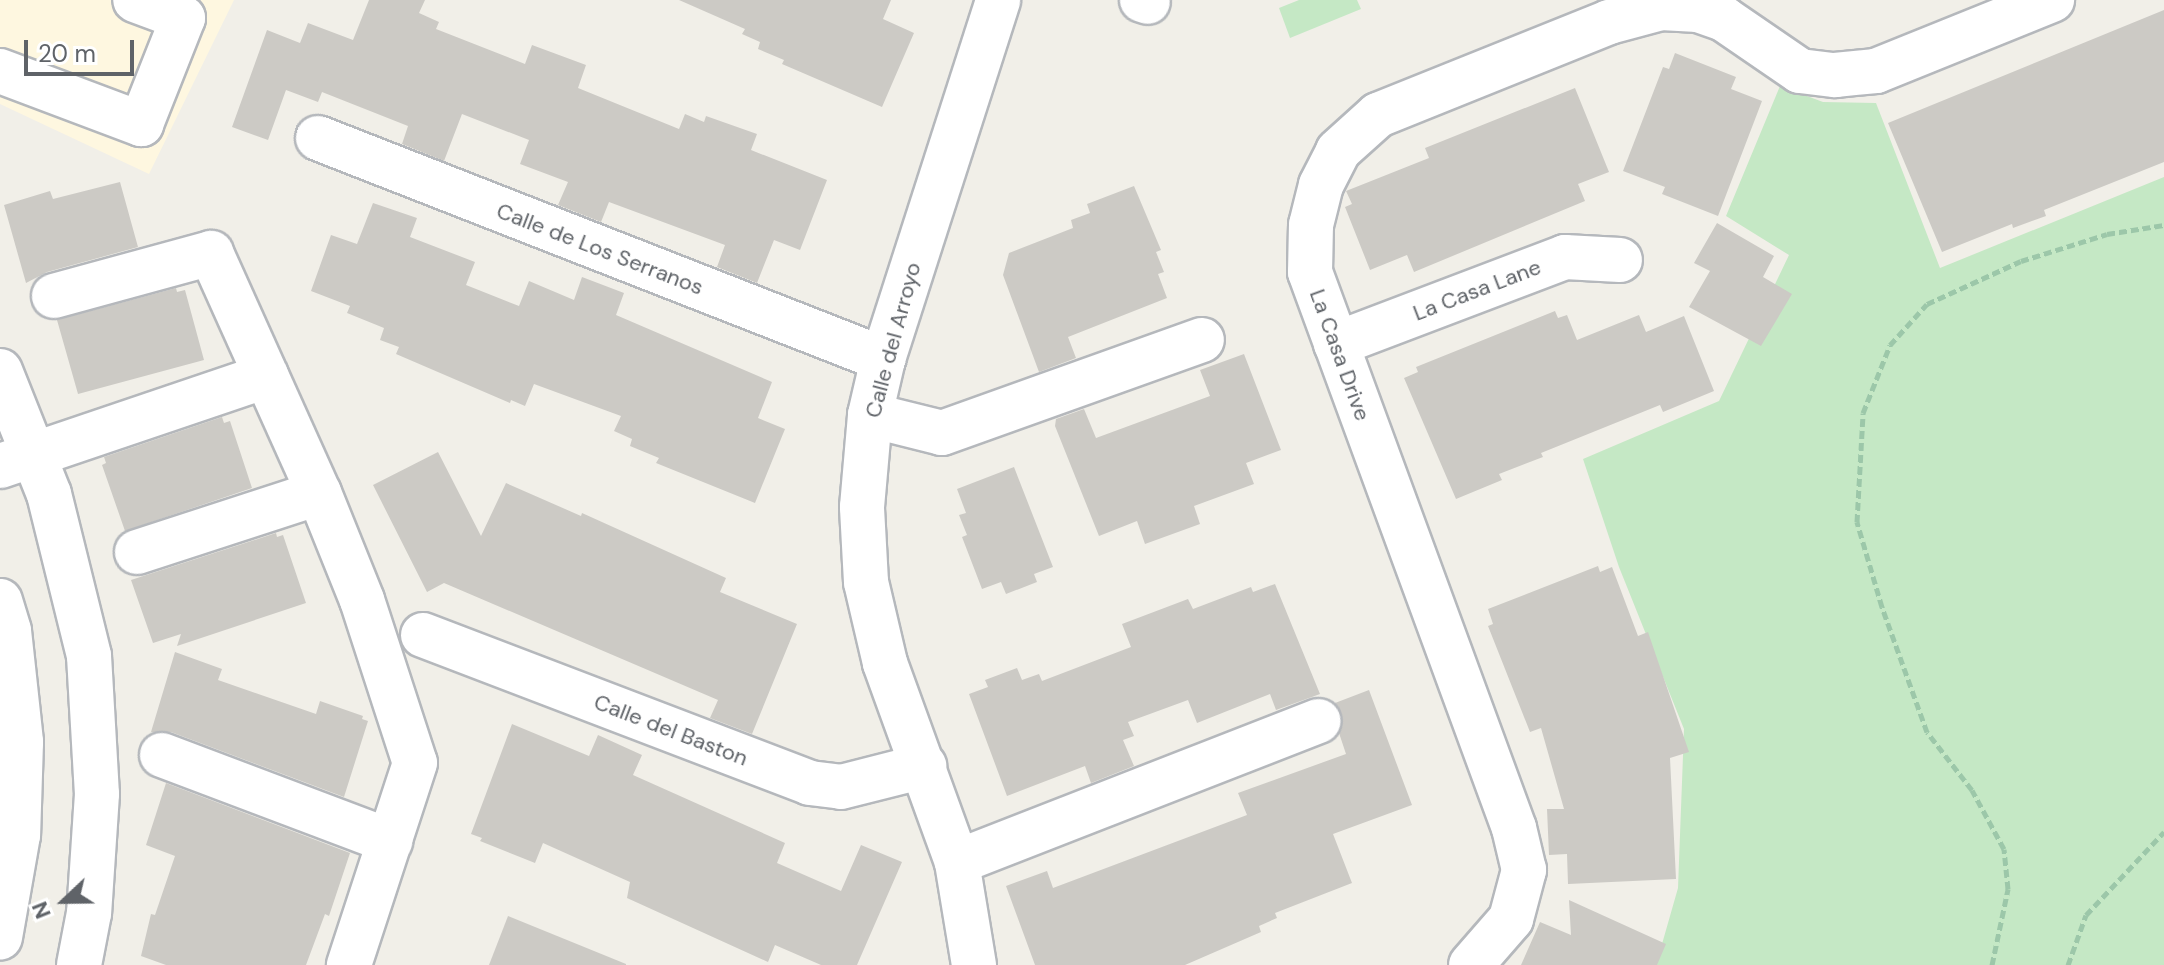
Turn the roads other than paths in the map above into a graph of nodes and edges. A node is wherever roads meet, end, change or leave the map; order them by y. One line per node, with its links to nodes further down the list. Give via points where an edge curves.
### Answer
1 (135, 0): 4 (street, via 183,18 141,124)
2 (998, 0): 10 (street, Calle del Arroyo)
3 (2052, 0): 9 (street, La Casa Drive, via 1876,71 1835,75 1800,71 1724,19 1698,10 1661,8 1609,22 1378,115 1338,151 1321,185 1311,225 1310,272)
4 (0, 71)
5 (318, 138): 10 (street, Calle de Los Serranos)
6 (1620, 260): 9 (street, La Casa Lane, via 1565,257)
7 (54, 296): 12 (street, via 211,253)
8 (1202, 340): 13 (street, via 942,433)
9 (1336, 344): 28 (street, La Casa Drive, via 1514,828 1524,870 1511,919)
10 (883, 359): 13 (street, Calle del Arroyo)
11 (0, 371): 14 (street)
12 (266, 376): 14 (street); 15 (street)
13 (870, 415): 21 (street, Calle del Arroyo, via 862,507 866,582 885,663)
14 (17, 460): 25 (street, via 53,506 80,609 93,699 95,833)
15 (319, 493): 16 (street); 22 (street, via 362,600 415,763)
16 (137, 552)
17 (0, 601): 24 (street, via 9,631 21,742 18,835)
18 (423, 635): 21 (street, Calle del Baston, via 810,783 841,787)
19 (1318, 721): 23 (street)
20 (162, 755): 22 (street)
21 (924, 766): 23 (street, Calle del Arroyo)
22 (390, 841): 26 (street)
23 (957, 862): 27 (street, Calle del Arroyo)
24 (0, 937)
25 (79, 965)
26 (349, 965)
27 (974, 965)
28 (1471, 965)

